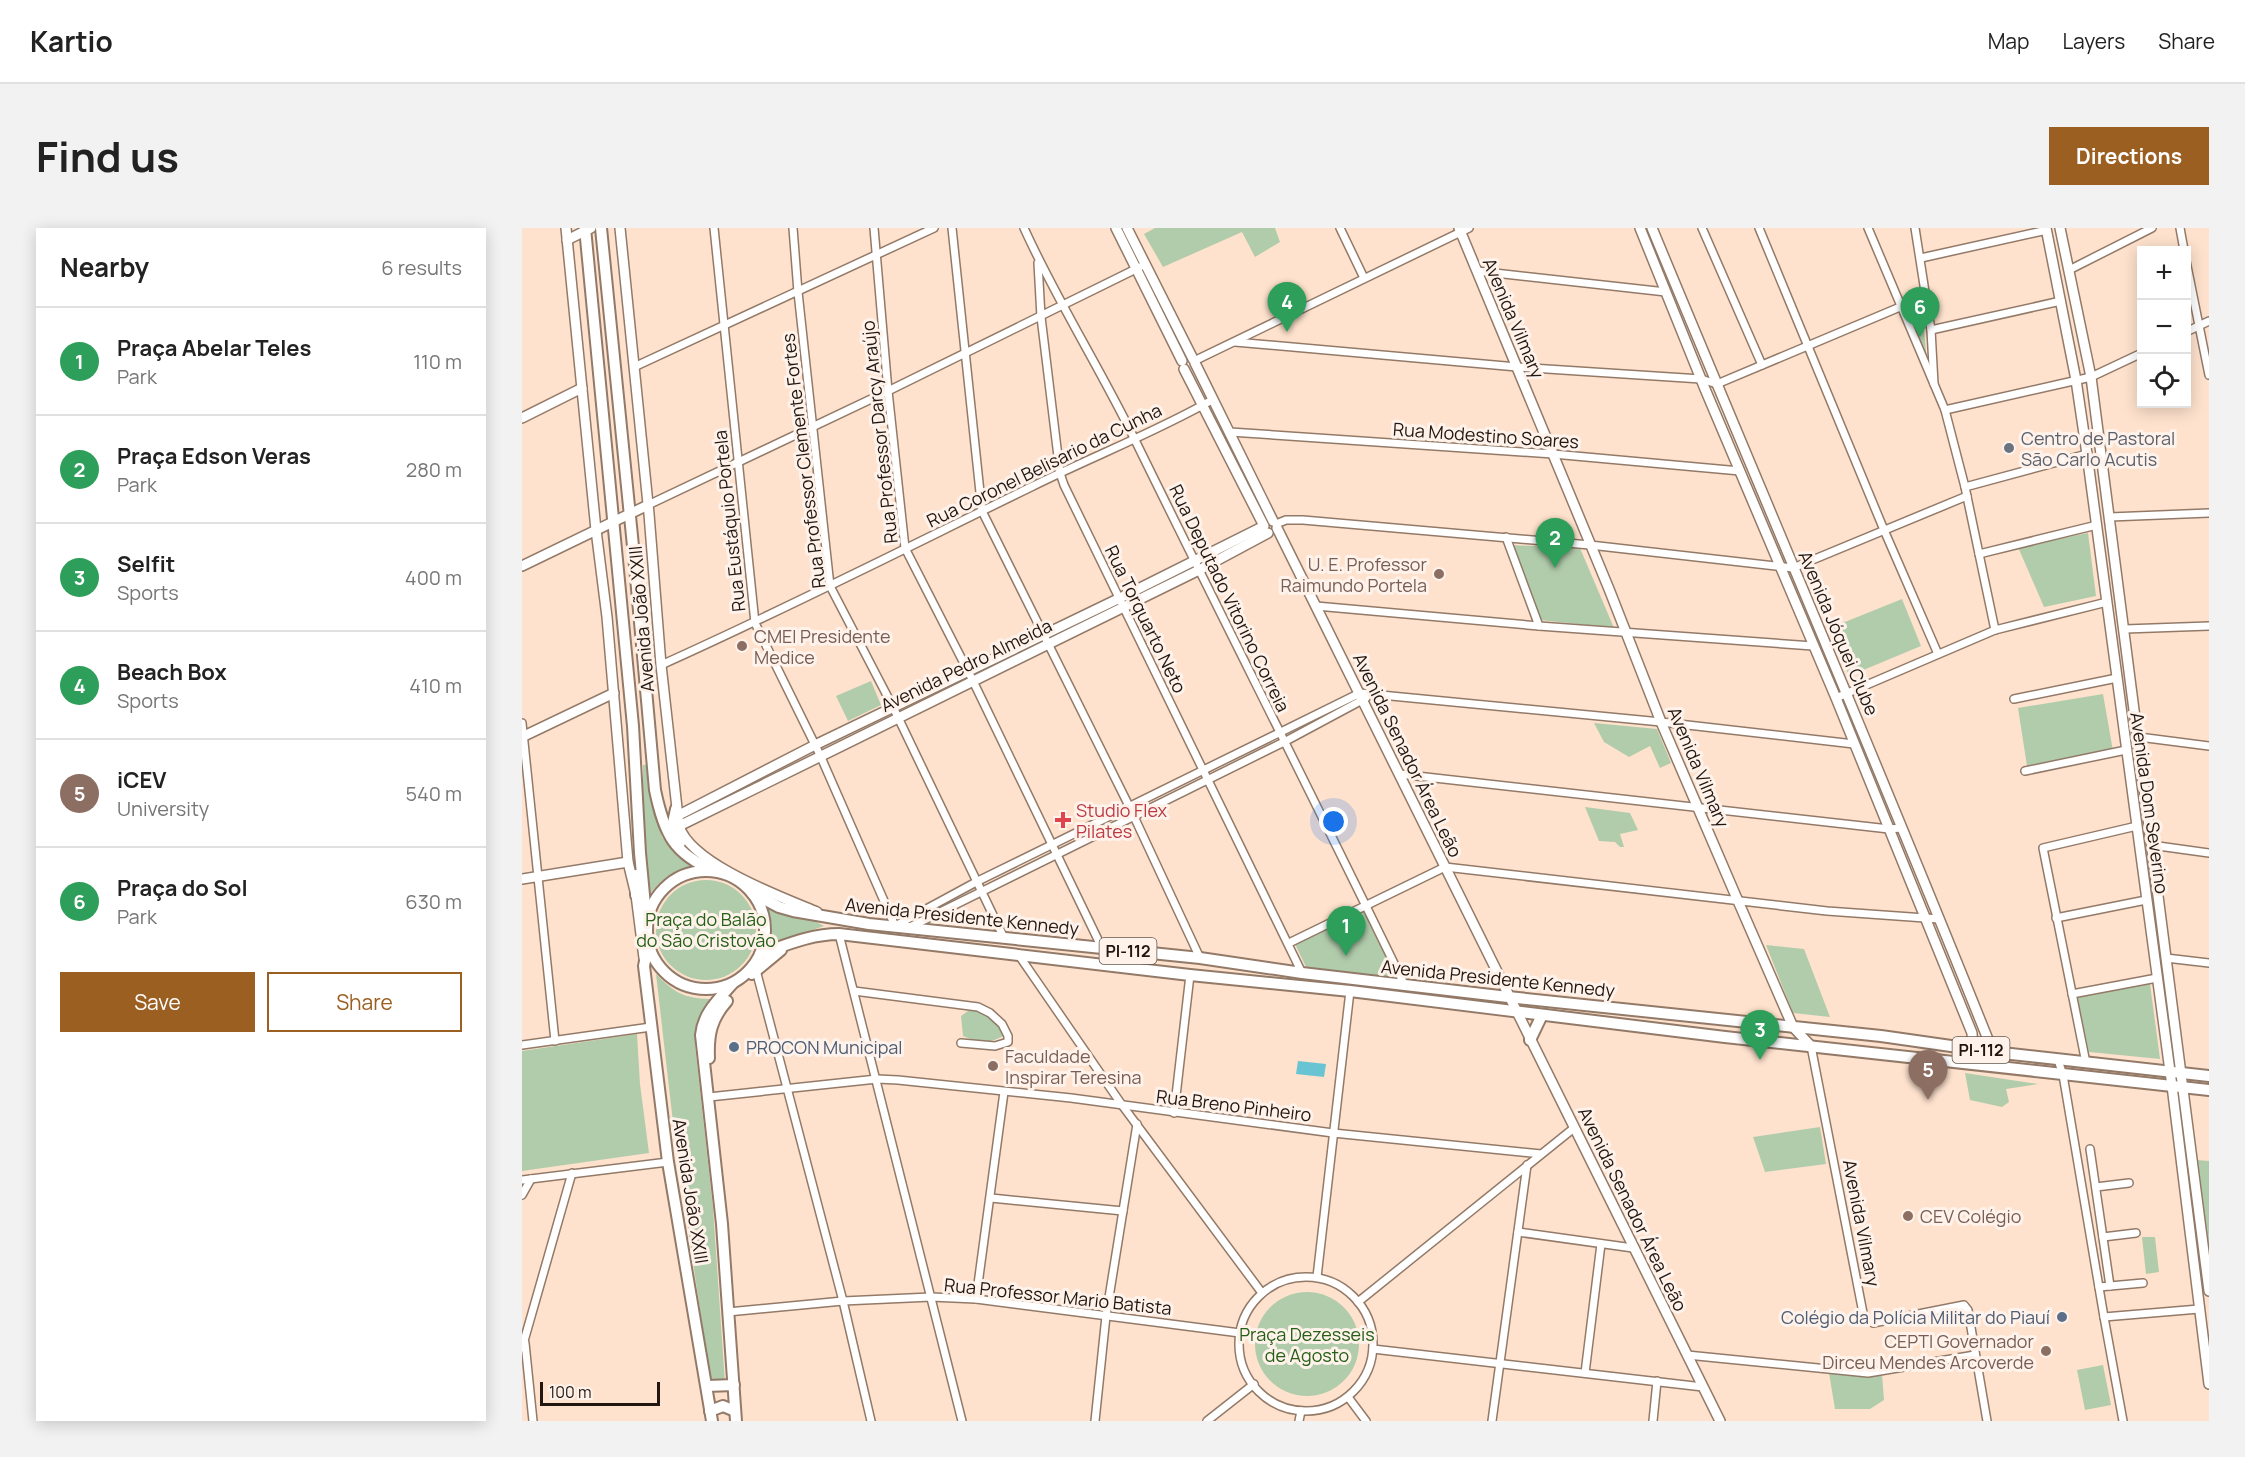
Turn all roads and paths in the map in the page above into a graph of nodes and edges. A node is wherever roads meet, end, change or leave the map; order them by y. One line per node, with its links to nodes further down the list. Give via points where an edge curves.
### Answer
1 (566, 228): 25 (street, Avenida João XXIII)
2 (601, 228): 81 (main road, Avenida João XXIII)
3 (620, 228): 56 (street, Avenida João XXIII)
4 (714, 228): 44 (street, Rua Eustáquio Portela)
5 (793, 228): 36 (street, Rua Professor Clemente Fortes)
6 (874, 228): 27 (street, Rua Professor Darcy Araújo)
7 (934, 228): 27 (street)
8 (952, 228): 50 (street)
9 (1024, 228): 28 (street, Rua Deputado Vitorino Correia)
10 (1116, 228): 31 (street, Avenida Senador Área Leão)
11 (1127, 228): 30 (street, Avenida Senador Área Leão)
12 (1340, 228): 34 (street)
13 (1640, 228): 37 (street, Avenida Jóquei Clube)
14 (1652, 228): 61 (street, Avenida Jóquei Clube)
15 (1702, 228): 54 (street)
16 (1759, 228): 49 (street)
17 (1868, 228): 41 (street)
18 (1915, 228): 29 (street)
19 (2060, 228): 32 (street, Avenida Dom Severino)
20 (2152, 228): 32 (street)
21 (2180, 228): 26 (street)
22 (587, 229): 25 (street); 83 (main road, Avenida João XXIII)
23 (1463, 229): 33 (street, Avenida Vilmary); 34 (street)
24 (2047, 229): 29 (street); 39 (street, Avenida Dom Severino)
25 (567, 240): 62 (street, Avenida João XXIII)
26 (2183, 246)
27 (876, 255): 36 (street); 64 (street, Rua Professor Darcy Araújo)
28 (1037, 257): 40 (street, Rua Deputado Vitorino Correia); 42 (street, Rua Torquarto Neto)
29 (1921, 258): 38 (street)
30 (1144, 265): 31 (street); 52 (street, Avenida Senador Área Leão)
31 (1135, 270): 40 (street); 53 (street, Avenida Senador Área Leão)
32 (2069, 270): 58 (street, Avenida Dom Severino)
33 (1477, 272): 37 (street); 55 (street, Avenida Vilmary)
34 (1364, 278): 48 (street)
35 (2191, 281): 45 (street)
36 (798, 292): 44 (street); 68 (street, Rua Professor Clemente Fortes)
37 (1666, 292): 59 (street, Avenida Jóquei Clube)
38 (1926, 299): 41 (street); 46 (street)
39 (2061, 302): 46 (street); 60 (street, Avenida Dom Severino)
40 (1062, 307): 42 (street); 70 (street, Rua Deputado Vitorino Correia)
41 (1900, 307): 49 (street); 63 (street)
42 (1041, 317): 50 (street); 75 (street, Rua Torquarto Neto)
43 (2209, 321): 45 (street)
44 (723, 326): 56 (street); 73 (street, Rua Eustáquio Portela)
45 (2200, 326): 47 (street); 57 (street)
46 (1931, 330): 63 (street)
47 (2191, 330)
48 (1235, 342): 52 (street); 55 (street)
49 (1808, 345): 54 (street); 87 (street)
50 (966, 352): 64 (street); 79 (street)
51 (2140, 354): 58 (street)
52 (1194, 361): 53 (street, via 1186,357); 65 (street, Avenida Senador Área Leão)
53 (1183, 365): 65 (street, Avenida Senador Área Leão)
54 (1761, 365): 61 (street)
55 (1517, 367): 59 (street); 71 (street, Avenida Vilmary)
56 (634, 368): 78 (street, Avenida João XXIII)
57 (2209, 375)
58 (2091, 377): 60 (street); 82 (street, Avenida Dom Severino)
59 (1701, 379): 61 (street); 74 (street, Avenida Jóquei Clube)
60 (2076, 380): 66 (street); 72 (street, Avenida Dom Severino)
61 (1717, 384): 95 (street, Avenida Jóquei Clube)
62 (582, 388): 67 (street); 86 (street, Avenida João XXIII)
63 (1934, 389): 66 (street)
64 (888, 391): 68 (street); 90 (street, Rua Professor Darcy Araújo)
65 (1208, 403): 69 (street, Avenida Senador Área Leão); 70 (street, Rua Coronel Belisario da Cunha); 85 (street, Avenida Senador Área Leão)
66 (1945, 410): 76 (street)
67 (522, 418)
68 (812, 427): 73 (street); 96 (street, Rua Professor Clemente Fortes)
69 (1230, 432): 71 (street, Rua Modestino Soares); 85 (street, Avenida Senador Área Leão)
70 (1135, 440): 75 (street, Rua Coronel Belisario da Cunha); 94 (street, Rua Deputado Vitorino Correia)
71 (1553, 454): 74 (street, Rua Modestino Soares); 89 (street, Avenida Vilmary)
72 (2087, 454): 76 (street); 84 (street, Avenida Dom Severino)
73 (737, 463): 78 (street); 100 (street, Rua Eustáquio Portela)
74 (1740, 471): 92 (street, Avenida Jóquei Clube)
75 (1060, 473): 79 (street, Rua Coronel Belisario da Cunha); 98 (street, Rua Torquarto Neto)
76 (1965, 487): 77 (street)
77 (1966, 496): 87 (street); 91 (street)
78 (648, 505): 81 (street); 110 (street, Avenida João XXIII)
79 (982, 511): 90 (street, Rua Coronel Belisario da Cunha); 106 (street)
80 (2209, 513): 82 (street)
81 (630, 514): 83 (street); 149 (main road, Avenida João XXIII, via 655,790 665,829)
82 (2110, 517): 103 (street, Avenida Dom Severino)
83 (613, 522): 86 (street); 138 (main road, Avenida João XXIII)
84 (2097, 525): 91 (street); 97 (street, Avenida Dom Severino)
85 (1272, 526): 88 (street, Avenida Pedro Almeida, via 1286,520 1303,520); 94 (street, Avenida Pedro Almeida); 99 (street, Avenida Senador Área Leão)
86 (596, 530): 93 (street); 114 (street, Avenida João XXIII)
87 (1884, 530): 95 (street); 109 (street)
88 (1506, 537): 89 (street, Avenida Pedro Almeida); 101 (street)
89 (1590, 545): 92 (street, Avenida Pedro Almeida); 105 (street, Avenida Vilmary)
90 (905, 548): 96 (street, Rua Coronel Belisario da Cunha); 111 (street, Rua Professor Darcy Araújo)
91 (1979, 554): 104 (street)
92 (1779, 565): 95 (street, Avenida Pedro Almeida); 108 (street, Avenida Jóquei Clube)
93 (522, 566)
94 (1197, 566): 98 (street, Avenida Pedro Almeida); 123 (street, Rua Deputado Vitorino Correia)
95 (1793, 568): 115 (street, Avenida Jóquei Clube)
96 (830, 586): 100 (street, Rua Coronel Belisario da Cunha); 119 (street, Rua Professor Clemente Fortes)
97 (2107, 602): 104 (street); 112 (street, Avenida Dom Severino)
98 (1122, 603): 106 (street, Avenida Pedro Almeida); 107 (street, Avenida Pedro Almeida); 132 (street, Rua Torquarto Neto)
99 (1316, 606): 101 (street); 116 (street, Avenida Senador Área Leão)
100 (755, 622): 110 (street, Rua Coronel Belisario da Cunha); 128 (street, Rua Eustáquio Portela)
101 (1539, 626): 105 (street)
102 (2209, 626): 103 (street)
103 (2125, 629): 125 (street, Avenida Dom Severino)
104 (1995, 630): 109 (street)
105 (1627, 633): 108 (street); 121 (street, Avenida Vilmary)
106 (1044, 634): 107 (street); 111 (street, Avenida Pedro Almeida)
107 (1048, 644): 113 (street, Avenida Pedro Almeida); 136 (street)
108 (1813, 646): 117 (street, Avenida Jóquei Clube)
109 (1938, 654): 115 (street)
110 (661, 665): 139 (street, Avenida João XXIII)
111 (968, 670): 113 (street, Rua Professor Darcy Araújo); 119 (street, Avenida Pedro Almeida)
112 (2117, 678): 118 (street); 130 (street, Avenida Dom Severino)
113 (973, 681): 120 (street, Avenida Pedro Almeida); 146 (street, Rua Professor Darcy Araújo)
114 (614, 693): 124 (street); 150 (street, Avenida João XXIII)
115 (1847, 693): 117 (street); 143 (street, Avenida Jóquei Clube)
116 (1364, 696): 121 (street); 123 (street); 126 (street); 134 (street, Avenida Senador Área Leão)
117 (1836, 698): 127 (street, Avenida Jóquei Clube)
118 (2014, 699)
119 (893, 706): 120 (street, Rua Professor Clemente Fortes); 128 (street, Avenida Pedro Almeida)
120 (898, 717): 131 (street, Avenida Pedro Almeida); 155 (street, Rua Professor Clemente Fortes)
121 (1661, 722): 127 (street); 137 (street, Avenida Vilmary)
122 (522, 723): 124 (street)
123 (1279, 731): 126 (street, Rua Deputado Vitorino Correia); 132 (street)
124 (523, 736): 153 (street)
125 (2139, 737): 129 (street); 145 (street, Avenida Dom Severino)
126 (1284, 742): 135 (street); 161 (street, Rua Deputado Vitorino Correia)
127 (1854, 744): 144 (street, Avenida Jóquei Clube)
128 (815, 745): 131 (street, Rua Eustáquio Portela); 139 (street, Avenida Pedro Almeida)
129 (2209, 746)
130 (2126, 750): 133 (street); 142 (street, Avenida Dom Severino)
131 (820, 755): 141 (street, Avenida Pedro Almeida); 166 (street, Rua Eustáquio Portela)
132 (1205, 770): 135 (street, Rua Torquarto Neto); 136 (street)
133 (2025, 771)
134 (1399, 774): 137 (street); 151 (street, Avenida Senador Área Leão)
135 (1209, 778): 140 (street); 172 (street, Rua Torquarto Neto)
136 (1130, 808): 140 (street); 146 (street)
137 (1698, 808): 144 (street); 160 (street, Avenida Vilmary)
138 (638, 809): 158 (main road, via 634,822); 167 (main road, Avenida João XXIII)
139 (676, 812): 141 (street, Avenida João XXIII); 149 (main road, via 676,834)
140 (1134, 816): 148 (street); 178 (street)
141 (679, 826): 162 (street, Avenida João XXIII, via 690,845 720,867)
142 (2137, 826): 159 (street, Avenida Dom Severino); 164 (street, via 2043,848)
143 (1901, 828): 144 (street); 165 (street, Avenida Jóquei Clube)
144 (1889, 829): 163 (street, Avenida Jóquei Clube)
145 (2151, 845): 147 (street); 177 (street, Avenida Dom Severino)
146 (1052, 846): 148 (street, Rua Professor Darcy Araújo); 155 (street)
147 (2209, 853)
148 (1056, 854): 156 (street); 174 (street, Rua Professor Darcy Araújo)
149 (689, 858): 152 (main road, Avenida João XXIII)
150 (628, 862): 153 (street); 158 (street, Avenida João XXIII)
151 (1444, 867): 160 (street); 161 (street); 190 (street, Avenida Senador Área Leão)
152 (715, 871): 157 (main road, via 742,882); 167 (main road, via 687,873 669,884 652,906)
153 (538, 877): 154 (street); 196 (street)
154 (522, 879)
155 (978, 881): 156 (street, Rua Professor Clemente Fortes); 166 (street)
156 (983, 891): 168 (street); 170 (street, Rua Professor Clemente Fortes)
157 (752, 893): 162 (main road, Avenida Presidente Kennedy / PI-112, via 779,907); 175 (main road, via 765,922)
158 (636, 895): 180 (street, Avenida João XXIII)
159 (2146, 900): 164 (street); 184 (street, Avenida Dom Severino)
160 (1738, 901): 163 (street); 194 (street, Avenida Vilmary)
161 (1366, 905): 172 (street); 186 (street, Rua Deputado Vitorino Correia)
162 (830, 918): 166 (main road, Avenida Presidente Kennedy / PI-112)
163 (1924, 918): 165 (street); 200 (street, Avenida Jóquei Clube, via 1972,1033)
164 (2056, 918): 189 (street)
165 (1939, 919): 201 (street, Avenida Jóquei Clube)
166 (895, 926): 168 (main road, Avenida Presidente Kennedy / PI-112)
167 (648, 927): 171 (main road)
168 (908, 928): 170 (main road, Avenida Presidente Kennedy / PI-112)
169 (839, 934): 173 (main road, Avenida Presidente Kennedy / PI-112); 176 (main road, Avenida Presidente Kennedy / PI-112); 187 (street)
170 (1004, 938): 174 (main road, Avenida Presidente Kennedy / PI-112)
171 (649, 941): 180 (main road, Avenida João XXIII); 185 (main road, via 662,968 680,982 710,989)
172 (1288, 943): 182 (street, Rua Torquarto Neto)
173 (789, 944): 175 (main road, Avenida Presidente Kennedy / PI-112); 181 (main road)
174 (1102, 948): 178 (main road, Avenida Presidente Kennedy / PI-112)
175 (760, 954): 185 (main road, via 749,971)
176 (1018, 954): 183 (main road, Avenida Presidente Kennedy / PI-112); 213 (street)
177 (2166, 957): 179 (street); 204 (street, Avenida Dom Severino)
178 (1200, 958): 182 (main road, Avenida Presidente Kennedy / PI-112)
179 (2209, 963)
180 (645, 966): 193 (main road, Avenida João XXIII)
181 (756, 970): 209 (street); 212 (main road, via 721,1008 712,1024)
182 (1302, 973): 186 (main road, Avenida Presidente Kennedy / PI-112)
183 (1190, 975): 188 (main road, Avenida Presidente Kennedy / PI-112); 214 (street)
184 (2157, 978): 189 (street); 204 (street, Avenida Dom Severino)
185 (733, 983): 212 (main road, Avenida João XXIII, via 708,1012 702,1026)
186 (1404, 984): 190 (main road, Avenida Presidente Kennedy / PI-112)
187 (854, 991): 197 (street, via 978,1007 996,1018 1008,1036 1008,1042 998,1046); 207 (street)
188 (1350, 991): 191 (main road, Avenida Presidente Kennedy / PI-112); 217 (street)
189 (2072, 994): 203 (street)
190 (1508, 997): 191 (street, Avenida Senador Área Leão); 194 (main road, Avenida Presidente Kennedy / PI-112)
191 (1516, 1012): 192 (main road, Avenida Presidente Kennedy / PI-112); 195 (street, Avenida Senador Área Leão)
192 (1542, 1015): 195 (main road); 199 (main road, Avenida Presidente Kennedy / PI-112)
193 (651, 1027): 196 (street); 220 (main road, Avenida João XXIII)
194 (1793, 1027): 199 (street, Avenida Vilmary); 200 (main road, Avenida Presidente Kennedy / PI-112)
195 (1530, 1040): 216 (street, Avenida Senador Área Leão)
196 (555, 1041): 198 (street)
197 (961, 1042)
198 (522, 1045)
199 (1811, 1046): 205 (main road, Avenida Presidente Kennedy / PI-112); 253 (street, Avenida Vilmary, via 1863,1316 1873,1323 1960,1304 1968,1310)
200 (1973, 1049): 201 (main road, Avenida Presidente Kennedy / PI-112)
201 (1993, 1052): 202 (main road, Avenida Presidente Kennedy / PI-112)
202 (2058, 1060): 203 (main road, Avenida Presidente Kennedy / PI-112); 205 (street)
203 (2086, 1063): 204 (main road, Avenida Presidente Kennedy / PI-112)
204 (2175, 1073): 206 (main road, Avenida Presidente Kennedy / PI-112); 208 (street, Avenida Dom Severino)
205 (2063, 1075): 208 (main road, Avenida Presidente Kennedy / PI-112); 238 (street)
206 (2209, 1076)
207 (877, 1079): 209 (street, Rua Breno Pinheiro); 211 (street, Rua Breno Pinheiro); 241 (street)
208 (2176, 1086): 210 (main road, PI-112); 239 (street, Avenida Dom Severino); 245 (street, Avenida Dom Severino)
209 (787, 1089): 212 (street, Rua Breno Pinheiro); 243 (street)
210 (2209, 1090)
211 (1004, 1092): 213 (street, Rua Breno Pinheiro); 228 (street)
212 (709, 1097): 246 (main road, Avenida João XXIII)
213 (1122, 1105): 214 (street, Rua Breno Pinheiro); 215 (street)
214 (1174, 1113): 217 (street, Rua Breno Pinheiro)
215 (1137, 1124): 229 (street); 240 (street)
216 (1574, 1128): 219 (street); 234 (street, Avenida Senador Área Leão)
217 (1333, 1133): 219 (street, Rua Breno Pinheiro); 235 (street)
218 (2090, 1149): 226 (street)
219 (1541, 1154): 221 (street)
220 (668, 1162): 222 (street); 261 (main road, Avenida João XXIII)
221 (1527, 1165): 230 (street); 244 (street)
222 (572, 1173): 223 (street); 250 (street)
223 (531, 1179): 224 (street); 227 (street)
224 (522, 1180)
225 (2129, 1183): 226 (street)
226 (2096, 1187): 232 (street)
227 (522, 1195)
228 (991, 1198): 229 (street); 242 (street)
229 (1123, 1211): 247 (street)
230 (1518, 1232): 233 (street); 255 (street)
231 (2136, 1233): 232 (street)
232 (2103, 1237): 237 (street)
233 (1601, 1244): 234 (street); 256 (street)
234 (1634, 1248): 254 (street, Avenida Senador Área Leão)
235 (1317, 1277): 240 (street, via 1281,1281); 244 (street, via 1338,1285)
236 (2143, 1283): 237 (street)
237 (2110, 1286): 238 (street)
238 (2098, 1287): 248 (street)
239 (2209, 1292)
240 (1263, 1293): 249 (street, via 1248,1311)
241 (931, 1298): 242 (street, Rua Professor Mario Batista); 243 (street, Rua Professor Mario Batista); 269 (street)
242 (976, 1299): 247 (street, Rua Professor Mario Batista)
243 (843, 1301): 246 (street, Rua Professor Mario Batista); 268 (street)
244 (1358, 1302): 252 (street, via 1370,1322)
245 (2199, 1309): 248 (street); 259 (street, Avenida Dom Severino)
246 (728, 1312): 260 (main road, Avenida João XXIII)
247 (1106, 1316): 249 (street, Rua Professor Mario Batista); 270 (street)
248 (2103, 1317): 278 (street)
249 (1240, 1333): 258 (street, via 1240,1354 1246,1374)
250 (525, 1338): 251 (street); 267 (street)
251 (522, 1348)
252 (1373, 1349): 255 (street); 263 (street, via 1367,1372)
253 (1975, 1354): 254 (street, via 1868,1373); 277 (street)
254 (1687, 1355): 262 (street, Avenida Senador Área Leão)
255 (1499, 1364): 256 (street); 274 (street)
256 (1585, 1373): 257 (street)
257 (1657, 1381): 262 (street); 275 (street)
258 (1254, 1384): 264 (street, via 1272,1402); 271 (street)
259 (2209, 1384)
260 (734, 1385): 261 (main road); 266 (main road, Avenida João XXIII)
261 (707, 1386): 265 (main road, Avenida João XXIII)
262 (1703, 1387): 276 (street, Avenida Senador Área Leão)
263 (1348, 1397): 264 (street, via 1320,1410); 273 (street)
264 (1300, 1411): 272 (street)
265 (711, 1416): 266 (main road, via 723,1406)
266 (736, 1416)
267 (533, 1421)
268 (872, 1421)
269 (962, 1421)
270 (1095, 1421)
271 (1207, 1421)
272 (1299, 1421)
273 (1366, 1421)
274 (1492, 1421)
275 (1653, 1421)
276 (1720, 1421)
277 (1987, 1421)
278 (2123, 1421)

